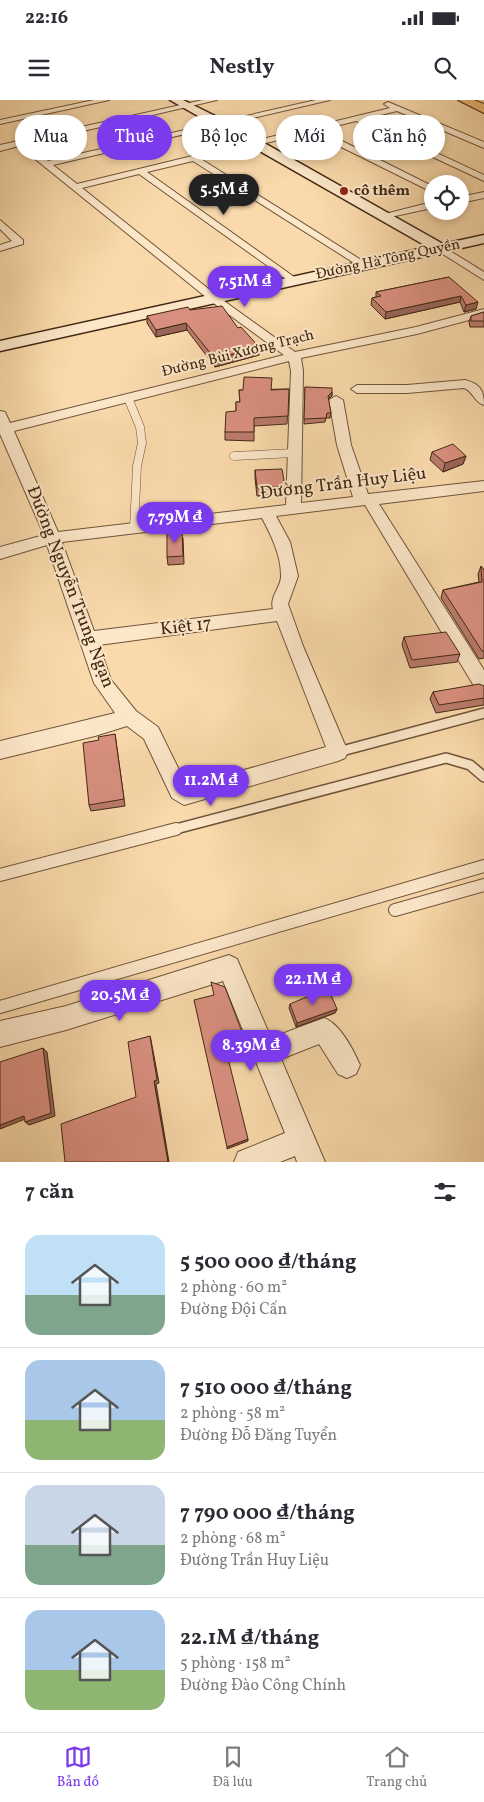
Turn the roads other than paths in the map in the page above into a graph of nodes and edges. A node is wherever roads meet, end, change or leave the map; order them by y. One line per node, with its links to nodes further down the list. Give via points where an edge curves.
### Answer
1 (105, 100): 13 (street)
2 (175, 100): 7 (street)
3 (213, 100): 7 (street)
4 (326, 100): 11 (street)
5 (381, 100): 8 (street)
6 (464, 100): 9 (highway)
7 (188, 106): 10 (street); 14 (street)
8 (398, 108): 12 (street); 18 (street)
9 (484, 109)
10 (206, 115)
11 (262, 115)
12 (369, 115)
13 (0, 122)
14 (87, 128)
15 (182, 133): 25 (street)
16 (15, 144): 19 (street)
17 (343, 144): 28 (street)
18 (484, 146)
19 (0, 148)
20 (266, 148): 33 (street)
21 (42, 160): 25 (street)
22 (186, 160): 26 (street)
23 (197, 160): 38 (street)
24 (445, 160): 27 (street)
25 (47, 164): 29 (street)
26 (140, 171): 29 (street); 40 (street)
27 (484, 178)
28 (424, 185)
29 (76, 187): 41 (street)
30 (484, 195): 31 (street)
31 (469, 198)
32 (424, 207): 33 (street)
33 (386, 215): 37 (street)
34 (0, 223): 36 (street, via 18,242)
35 (484, 239): 37 (street, Đường Hà Tông Quyền)
36 (0, 248)
37 (442, 249): 38 (street, Đường Hà Tông Quyền); 39 (street)
38 (362, 265): 40 (street, Đường Hà Tông Quyền)
39 (482, 275)
40 (293, 281): 41 (street, Đường Hà Tông Quyền)
41 (216, 300): 43 (street, Đường Hà Tông Quyền); 44 (street)
42 (484, 312): 44 (street, Đường Bùi Xương Trạch)
43 (0, 346)
44 (294, 357): 46 (street, Đường Bùi Xương Trạch); 50 (street, via 297,371)
45 (358, 389): 48 (street, via 465,384)
46 (128, 398): 49 (street, Đường Bùi Xương Trạch); 56 (lane, via 140,427 142,443 137,466)
47 (336, 400): 53 (street, via 344,445)
48 (484, 401)
49 (2, 424): 57 (street, Đường Nguyễn Trung Ngạn)
50 (294, 453): 51 (lane); 54 (street)
51 (234, 456)
52 (484, 486): 53 (street, Đường Trần Huy Liệu)
53 (365, 499): 54 (street, Đường Trần Huy Liệu); 61 (street)
54 (293, 508): 55 (street, Đường Trần Huy Liệu)
55 (266, 512): 56 (street, Đường Trần Huy Liệu); 59 (street, via 282,542 290,576 280,604)
56 (134, 528): 57 (street, Đường Trần Huy Liệu)
57 (53, 538): 58 (street, Đường Trần Huy Liệu); 60 (street, Đường Nguyễn Trung Ngạn)
58 (0, 553)
59 (284, 614): 60 (street, Kiệt 17); 65 (street)
60 (88, 639): 63 (street, Đường Nguyễn Trung Ngạn, via 103,683)
61 (481, 677)
62 (484, 713): 65 (lane)
63 (128, 717): 64 (street); 65 (street, Đường Nguyễn Trung Ngạn, via 151,733 179,792 184,796)
64 (0, 750)
65 (338, 752)
66 (484, 777): 68 (lane, via 470,765 446,758)
67 (484, 866): 71 (lane)
68 (0, 875)
69 (484, 885): 70 (lane)
70 (395, 910)
71 (0, 1007)
72 (0, 1034): 73 (street, via 66,1018 229,967)
73 (265, 1053): 74 (street, via 324,1030); 75 (street)
74 (347, 1065)
75 (307, 1150): 76 (street)
76 (248, 1162)

